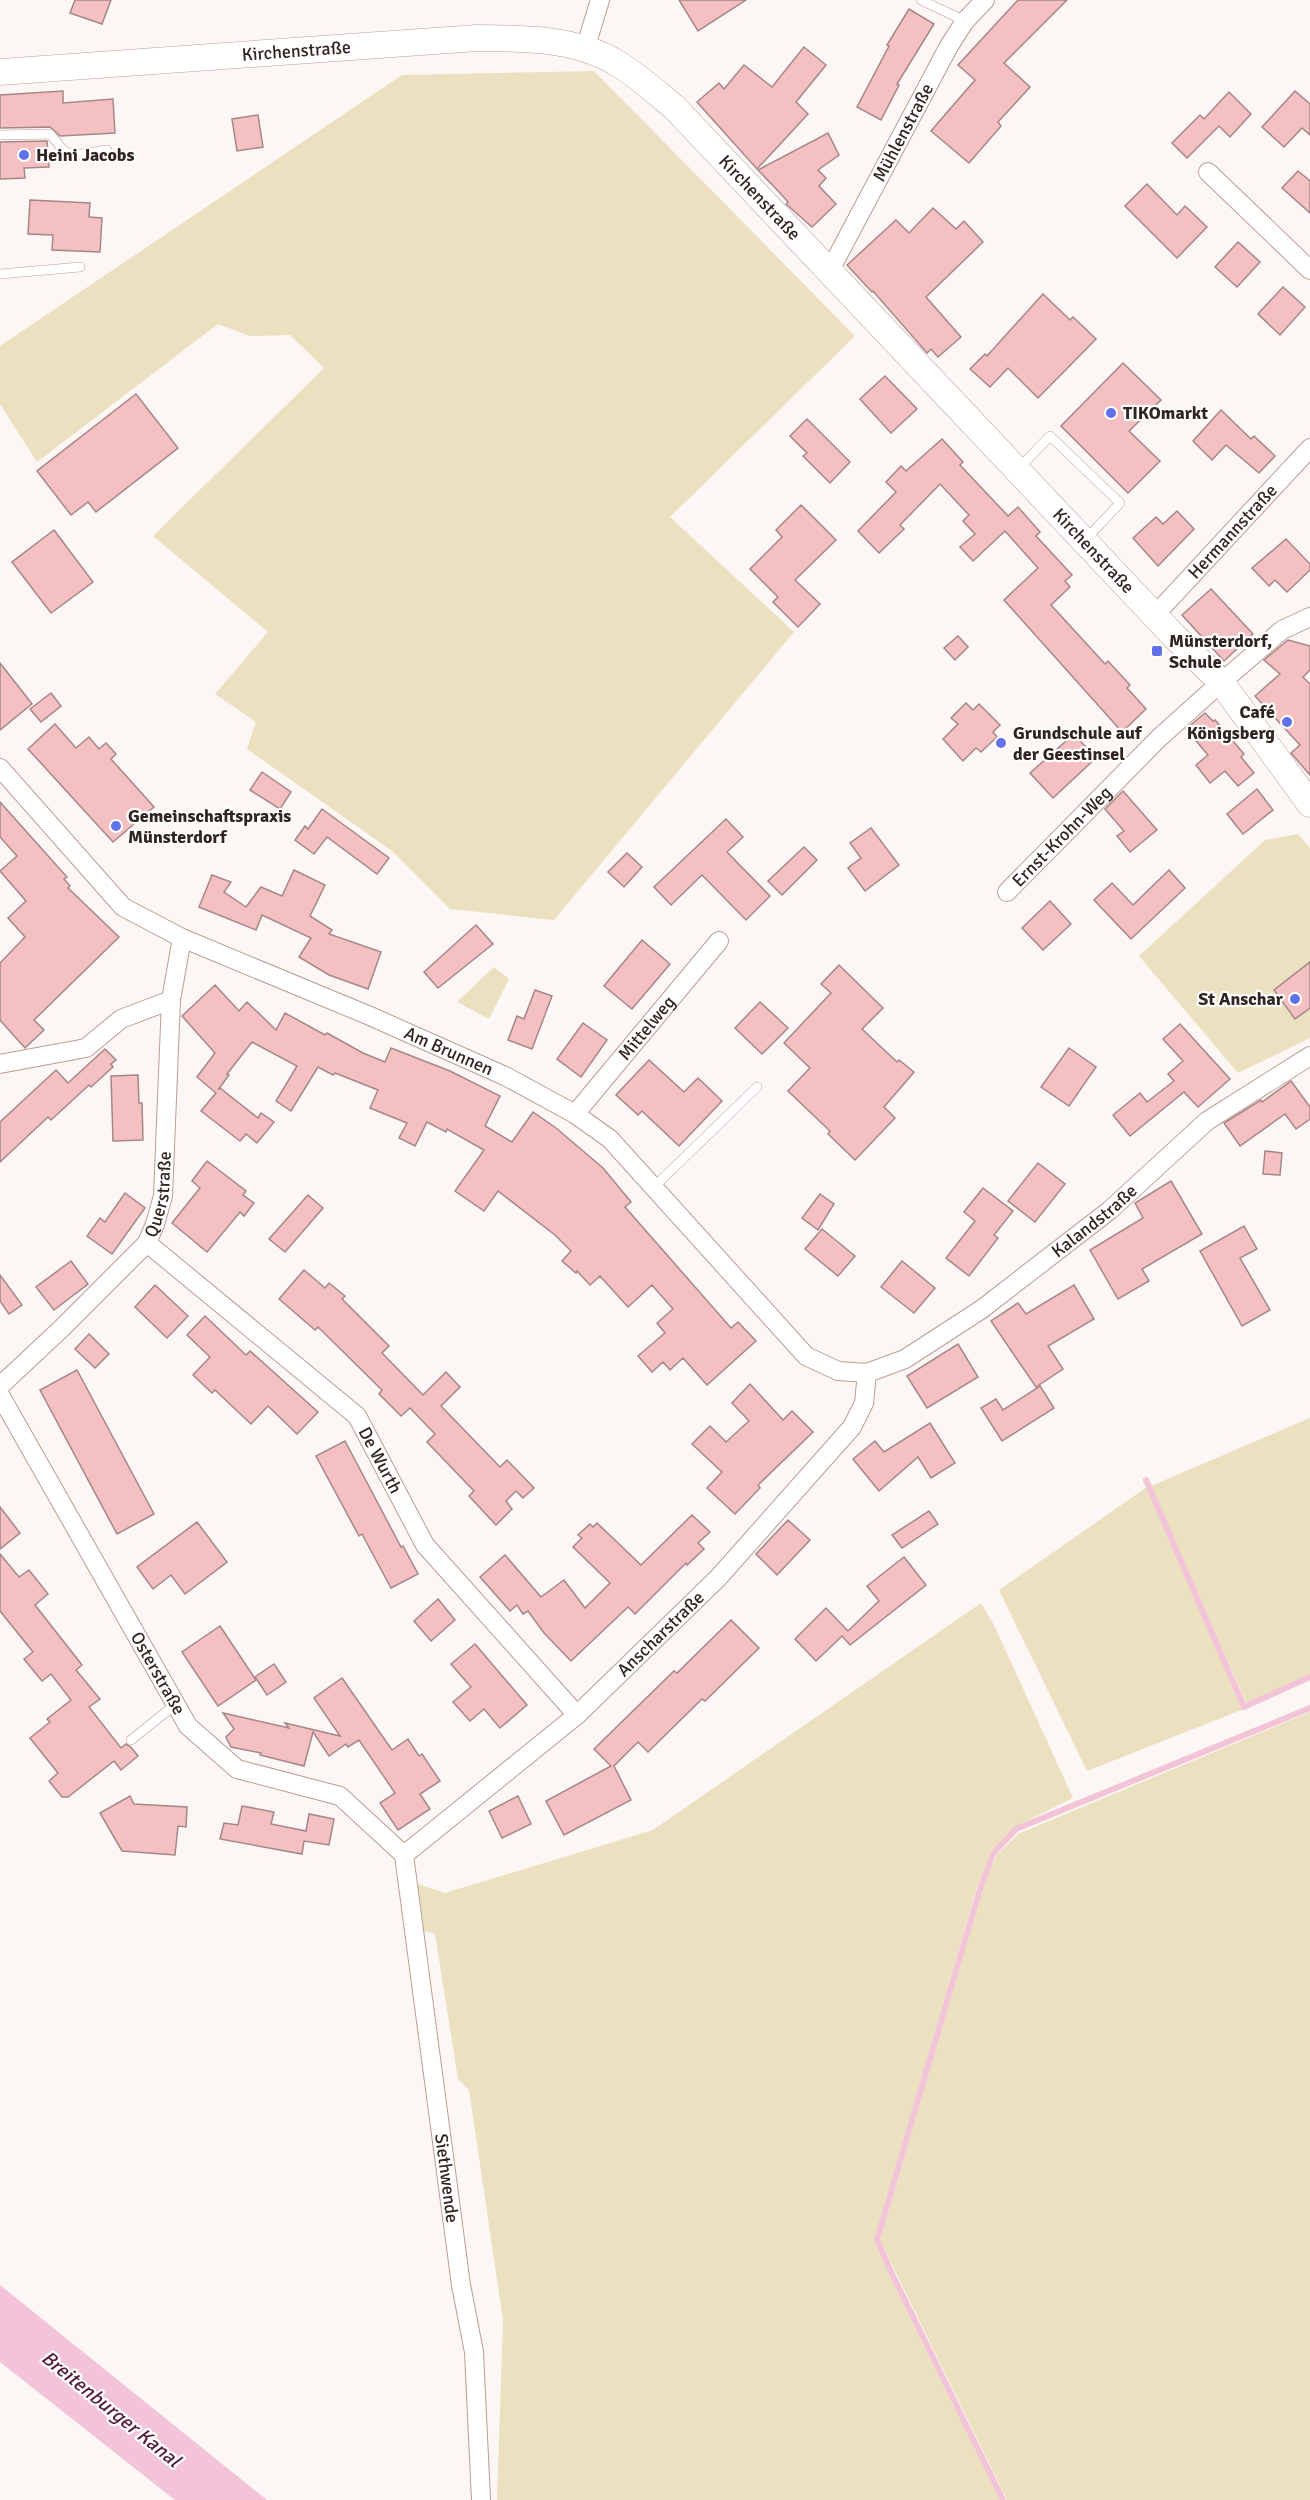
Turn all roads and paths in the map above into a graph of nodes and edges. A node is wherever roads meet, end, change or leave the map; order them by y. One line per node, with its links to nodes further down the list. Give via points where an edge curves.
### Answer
1 (600, 0): 5 (street)
2 (921, 0): 4 (lane)
3 (985, 0): 4 (street, Mühlenstraße)
4 (965, 21): 12 (street, Mühlenstraße)
5 (585, 49): 6 (street, Kirchenstraße, via 530,38 477,38); 12 (street, Kirchenstraße, via 638,76 675,108)
6 (0, 72)
7 (0, 135): 8 (lane, via 50,134 64,151 74,155)
8 (107, 150)
9 (1208, 172): 11 (street)
10 (80, 267): 13 (lane)
11 (1310, 270)
12 (829, 272): 15 (street, Kirchenstraße)
13 (0, 273)
14 (1310, 448): 17 (street, Hermannstraße)
15 (1017, 470): 16 (street, Kirchenstraße); 16 (lane, via 1050,436 1120,503)
16 (1084, 541): 17 (street, Kirchenstraße)
17 (1155, 615): 19 (street, Kirchenstraße)
18 (1310, 617): 19 (street, Ernst-Krohn-Weg, via 1282,630)
19 (1221, 682): 21 (street, Kirchenstraße); 22 (street, Ernst-Krohn-Weg)
20 (0, 768): 23 (street, Am Brunnen, via 123,907)
21 (1310, 804)
22 (1007, 892)
23 (182, 938): 25 (street, Querstraße); 29 (street, Am Brunnen, via 495,1071)
24 (719, 941): 29 (street, Mittelweg)
25 (171, 1000): 27 (street, via 121,1019 86,1048); 31 (street, Querstraße, via 163,1196)
26 (1310, 1056): 32 (street, Kalandstraße, via 1207,1121 1110,1210 982,1309 905,1359)
27 (0, 1064)
28 (757, 1087): 30 (lane)
29 (575, 1114): 30 (street, Am Brunnen, via 610,1139)
30 (654, 1187): 32 (street, Am Brunnen, via 806,1356 838,1371)
31 (147, 1243): 33 (street, Querstraße); 36 (street, De Wurth, via 357,1416 425,1545)
32 (867, 1373): 36 (street, Anscharstraße, via 864,1403 852,1427 718,1578)
33 (0, 1386)
34 (0, 1395): 35 (street, Osterstraße)
35 (176, 1704): 37 (lane); 38 (street, Osterstraße, via 188,1726 237,1769 340,1796)
36 (577, 1715): 38 (street, Anscharstraße)
37 (131, 1740)
38 (404, 1855): 39 (street, Siethwende, via 474,2352)
39 (481, 2500)

